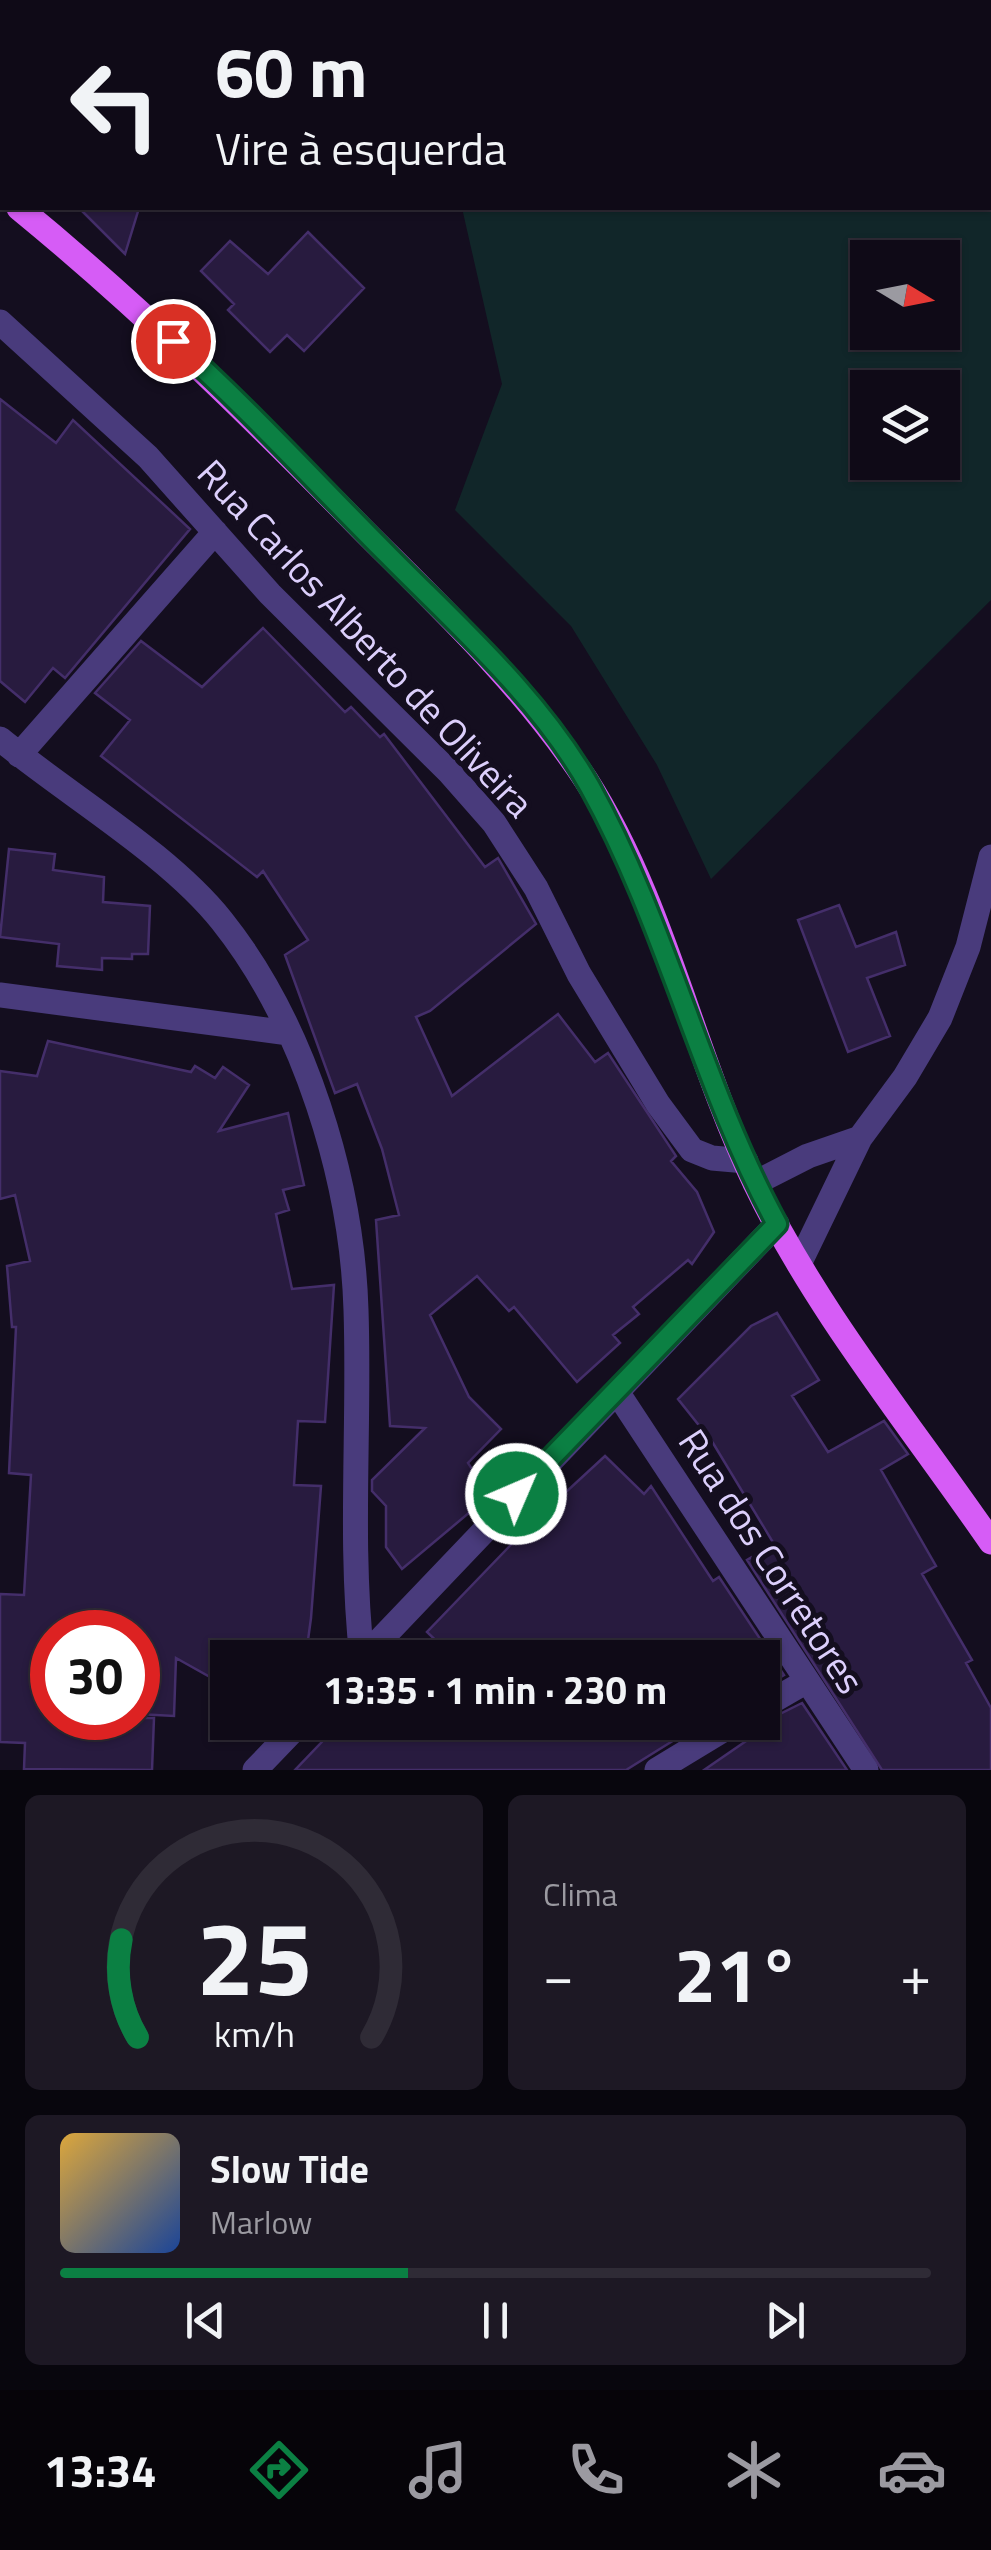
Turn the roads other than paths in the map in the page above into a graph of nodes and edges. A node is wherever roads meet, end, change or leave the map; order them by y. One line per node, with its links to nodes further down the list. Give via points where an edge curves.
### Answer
1 (21, 210): 9 (main road, via 199,364 523,692 588,784 645,895)
2 (0, 322): 3 (street, Rua Carlos Alberto de Oliveira, via 148,457)
3 (215, 532): 4 (street); 9 (street, Rua Carlos Alberto de Oliveira, via 494,823 622,1046 692,1150)
4 (10, 747): 7 (street, via 164,866 221,920)
5 (991, 858): 8 (street, via 968,947 940,1018)
6 (0, 995): 7 (street)
7 (290, 1033): 14 (street, via 320,1106 356,1304 354,1595)
8 (860, 1138): 9 (street); 11 (street)
9 (750, 1172): 10 (main road)
10 (777, 1224): 11 (main road); 12 (street)
11 (799, 1264): 13 (main road)
12 (617, 1392): 15 (street); 16 (street, Rua dos Corretores)
13 (991, 1542)
14 (360, 1640)
15 (379, 1640)
16 (807, 1681): 17 (street); 22 (street, Rua dos Corretores)
17 (780, 1697)
18 (284, 1740): 20 (street)
19 (706, 1740): 21 (street)
20 (255, 1770)
21 (657, 1770)
22 (866, 1770)

